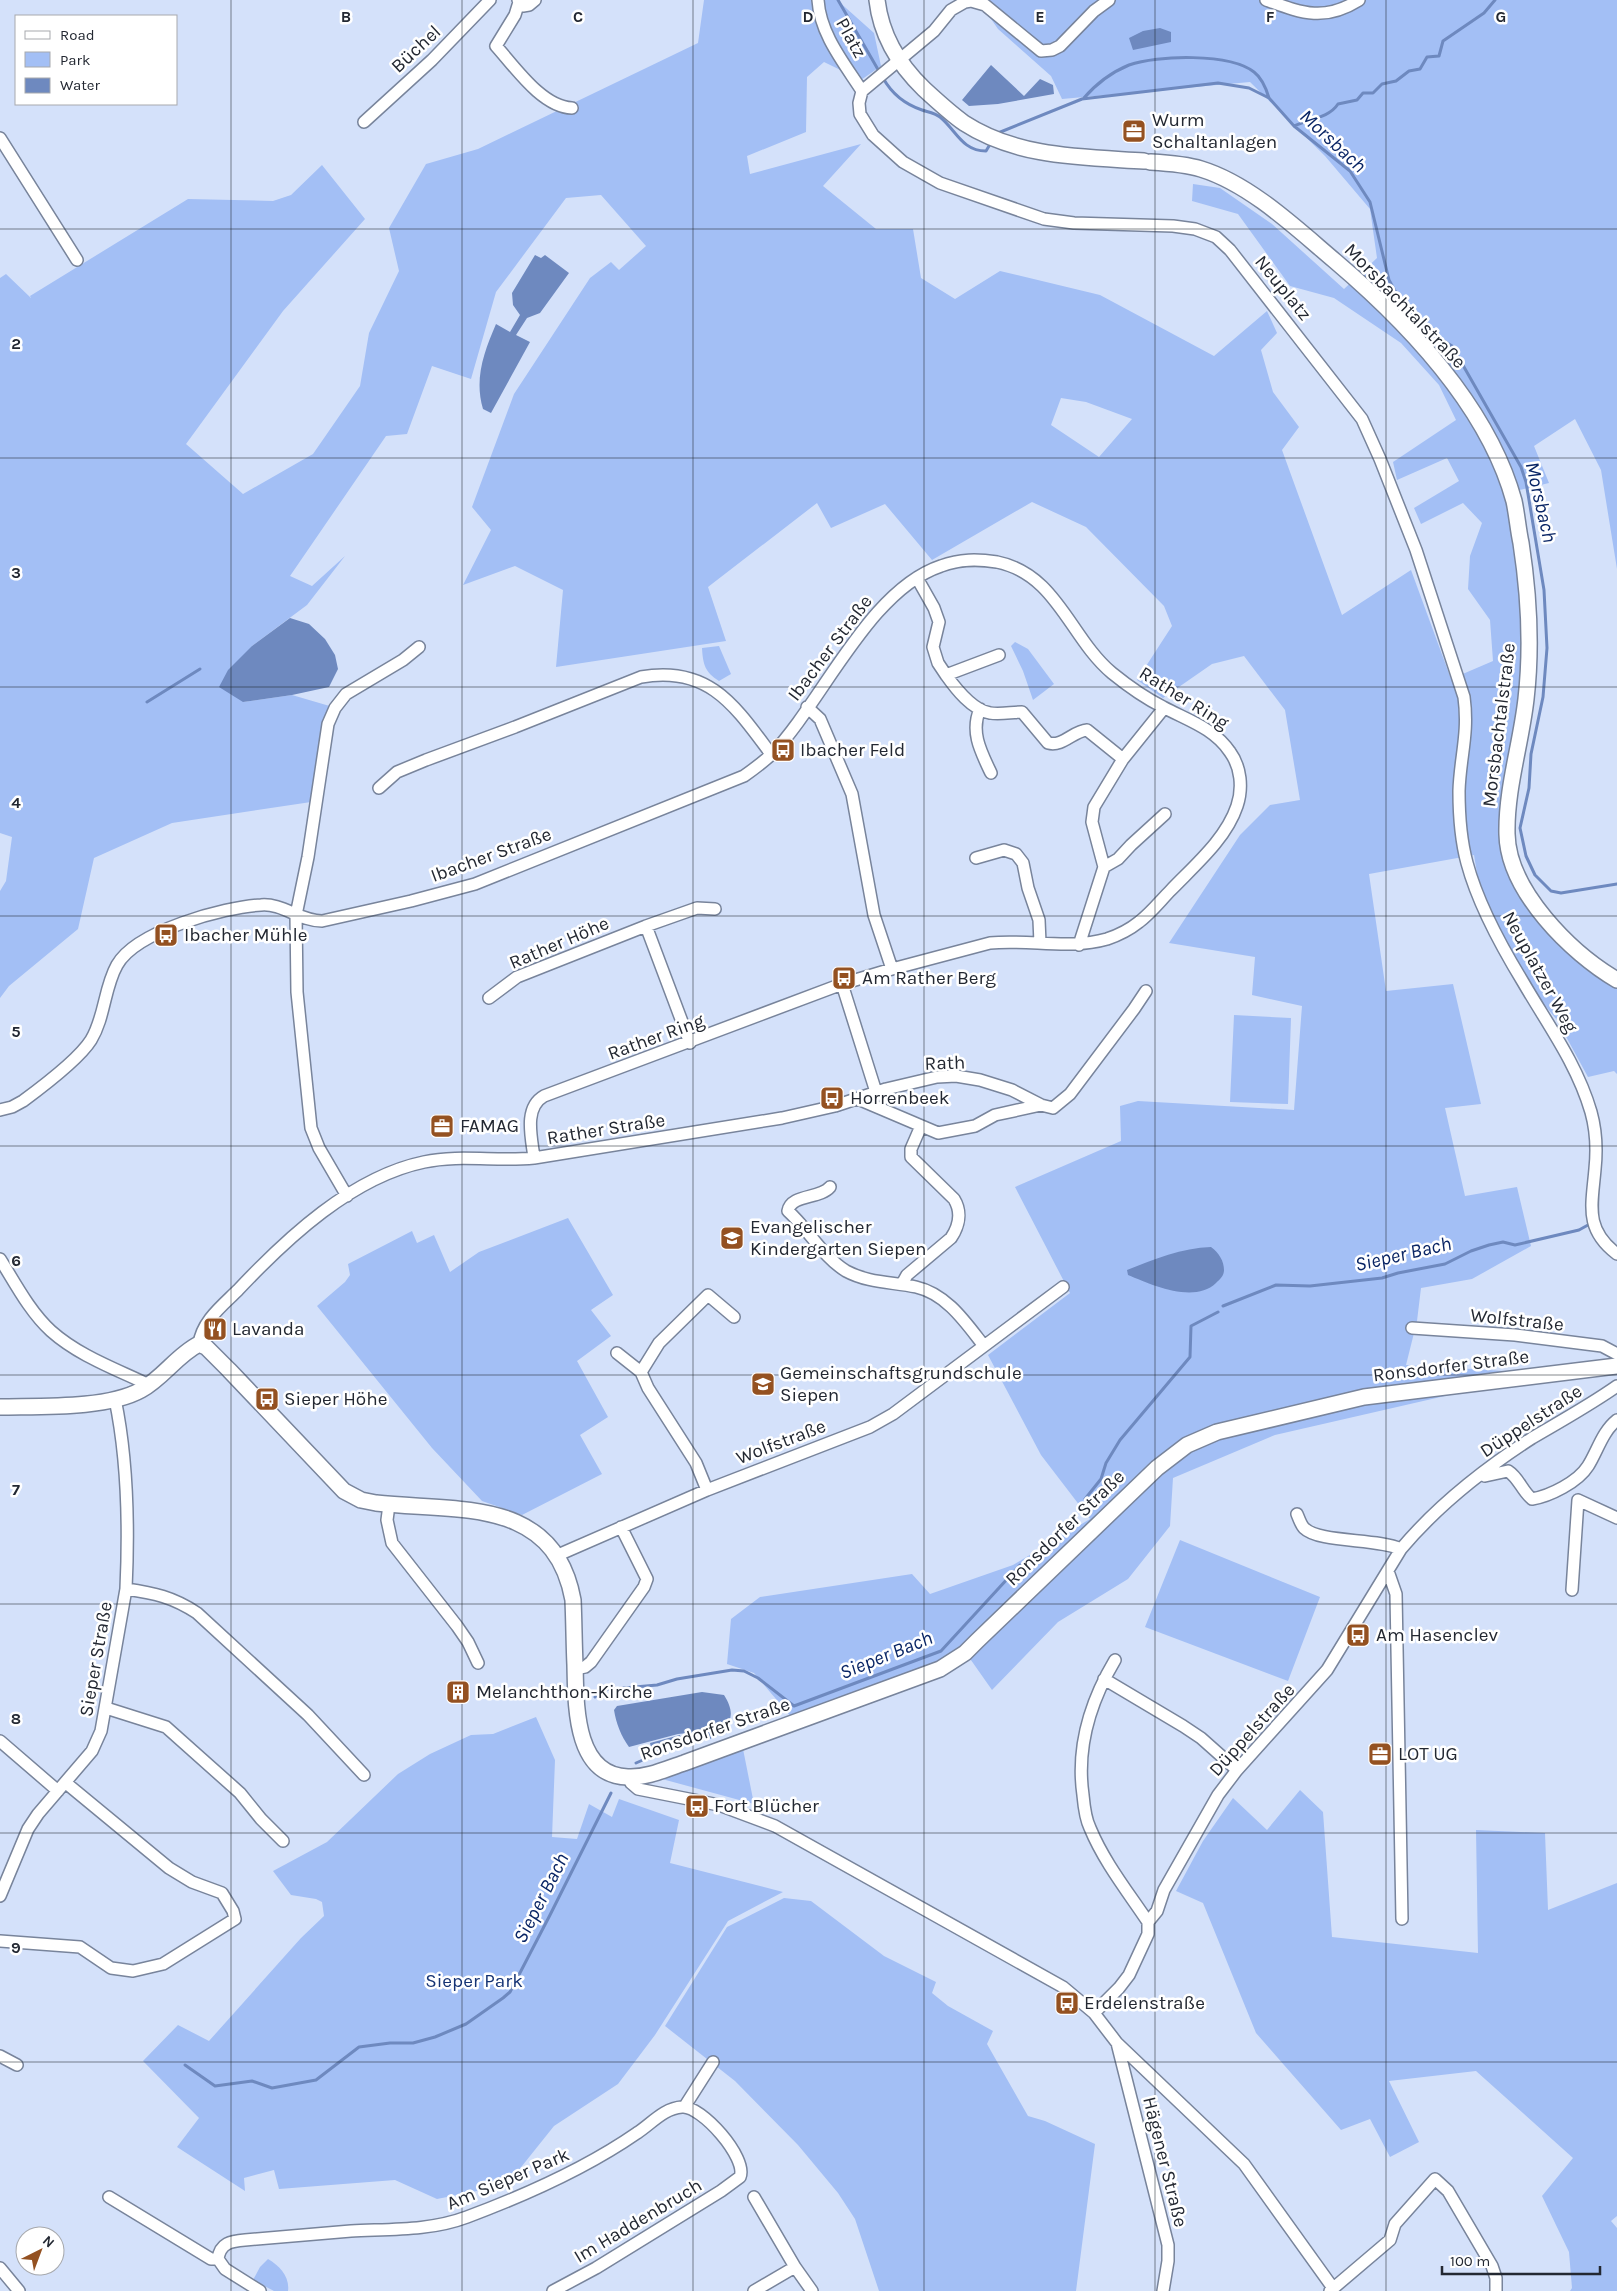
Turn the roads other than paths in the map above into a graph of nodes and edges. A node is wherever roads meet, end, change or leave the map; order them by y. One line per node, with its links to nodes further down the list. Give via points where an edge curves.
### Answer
1 (490, 0): 12 (street, Büchel, via 432,60)
2 (535, 0): 8 (street, via 523,6)
3 (818, 0): 10 (street, Platz, via 829,39)
4 (877, 0): 9 (main road, Morsbachtalstraße, via 886,36)
5 (1109, 0): 9 (street, via 1060,46 1041,51 985,5 964,2 951,10 934,31)
6 (1266, 0): 7 (street, via 1300,12 1318,14 1335,12)
7 (1359, 0)
8 (518, 1): 11 (street, via 515,15 496,46 545,98 564,108)
9 (899, 61): 10 (street); 36 (main road, Morsbachtalstraße, via 942,106 964,123 996,139 1035,152 1190,166 1231,182 1310,240 1376,299 1442,368 1482,427 1514,502 1524,562 1529,618 1526,700 1507,823 1509,851 1522,883 1541,913 1573,947)
10 (862, 90): 19 (street, Neuplatz, via 860,114 873,135 903,162 928,177 1029,216 1074,223 1173,226 1209,233 1224,243 1362,419 1416,550)
11 (572, 108)
12 (364, 122)
13 (0, 138): 14 (street)
14 (77, 260)
15 (917, 578): 18 (street, via 939,622 933,647); 20 (street, Ibacher Straße, via 889,600); 21 (street, Rather Ring, via 938,566 962,560 982,560 1017,568 1053,595 1111,671)
16 (419, 647): 31 (street, via 346,694 332,714)
17 (999, 655): 18 (street)
18 (946, 675): 22 (street, via 960,694)
19 (1464, 697): 51 (street, Neuplatzer Weg, via 1467,720 1459,791 1462,841 1467,863 1502,945 1581,1082 1592,1115 1596,1151 1592,1219 1600,1237)
20 (807, 707): 23 (street, Ibacher Straße); 35 (street, via 820,719 852,794 874,915)
21 (1164, 708): 24 (street); 34 (street, Rather Ring, via 1209,730 1222,741 1238,768 1238,803 1233,817 1216,841 1141,921 1116,935)
22 (980, 709): 24 (street, via 990,713 1022,712 1048,744 1062,742 1087,730); 25 (street, via 975,721 980,751)
23 (771, 754): 26 (street, via 738,710 712,687 684,676 654,675 426,760 397,772); 31 (street, Ibacher Straße, via 729,784 475,884 322,920 311,921)
24 (1123, 759): 29 (street, via 1091,815)
25 (991, 773)
26 (379, 788)
27 (1165, 814): 29 (street, via 1118,859)
28 (976, 858): 33 (street, via 1004,850 1016,854 1023,863 1038,920)
29 (1104, 867): 34 (street)
30 (715, 909): 32 (street, Rather Höhe, via 696,908)
31 (296, 915): 45 (street, Ibacher Straße, via 262,904 222,912 180,923 128,952 116,966 99,1022 84,1049 31,1095); 50 (street, via 297,993 311,1128)
32 (646, 926): 39 (street, Rather Höhe, via 517,977); 40 (street)
33 (1040, 943): 34 (street, Rather Ring); 35 (street, Rather Ring, via 990,944)
34 (1079, 945)
35 (892, 969): 37 (street, Rather Ring)
36 (1617, 980)
37 (842, 984): 40 (street, Rather Ring); 41 (street)
38 (1146, 991): 44 (street, via 1070,1094 1054,1108)
39 (488, 998)
40 (690, 1043): 48 (street, Rather Ring, via 539,1099 531,1112)
41 (876, 1092): 42 (street, Rather Straße); 44 (street, Rath, via 929,1078 956,1076 1012,1090)
42 (858, 1099): 47 (street); 48 (street, Rather Straße, via 743,1126)
43 (0, 1104): 45 (street)
44 (1041, 1105): 47 (street, via 995,1115 962,1129 938,1133)
45 (12, 1107): 46 (street, Ibacher Straße)
46 (0, 1110)
47 (922, 1126): 53 (street, via 911,1149 912,1157 954,1200 959,1217 951,1238)
48 (534, 1158): 50 (street, Rather Straße, via 424,1162 397,1169)
49 (830, 1187): 53 (street, via 825,1192 794,1201 788,1211 847,1271 866,1279)
50 (347, 1196): 57 (street, Rather Straße, via 292,1236 256,1270 203,1326)
51 (1617, 1254)
52 (0, 1259): 63 (street, via 30,1306 51,1331 111,1369)
53 (902, 1284): 58 (street, via 927,1290 942,1299)
54 (1063, 1287): 58 (street, Wolfstraße)
55 (734, 1317): 62 (street, via 708,1295 659,1343)
56 (1412, 1328): 60 (street, Wolfstraße, via 1515,1335 1602,1346)
57 (199, 1344): 63 (main road); 72 (main road, Ronsdorfer Straße, via 229,1370 344,1491 361,1500)
58 (984, 1346): 70 (street, Wolfstraße, via 870,1427)
59 (617, 1353): 62 (street)
60 (1617, 1354)
61 (1617, 1366): 89 (main road, Ronsdorfer Straße, via 1364,1398 1242,1425 1202,1438 1179,1450 1157,1468 971,1647 940,1668 684,1763)
62 (641, 1372): 70 (street, via 696,1463)
63 (149, 1385): 65 (main road, via 134,1394)
64 (1617, 1386): 68 (street, Düppelstraße)
65 (115, 1399): 66 (main road, via 67,1406); 79 (street, Sieper Straße, via 127,1480)
66 (0, 1408)
67 (1617, 1420): 69 (street, via 1607,1428 1588,1468)
68 (1481, 1475): 69 (street, via 1487,1477 1508,1471 1532,1499); 76 (street, Düppelstraße, via 1432,1515)
69 (1572, 1481): 71 (street)
70 (707, 1490): 75 (street, Wolfstraße)
71 (1578, 1500): 74 (street); 80 (street)
72 (389, 1505): 77 (main road, Ronsdorfer Straße, via 499,1515 538,1535); 82 (street, via 392,1543 457,1626)
73 (1297, 1514): 76 (street, via 1303,1527 1319,1537 1390,1544)
74 (1617, 1518)
75 (621, 1527): 77 (street, Wolfstraße); 83 (street, via 647,1579 590,1662)
76 (1401, 1549): 78 (street, Düppelstraße)
77 (558, 1555): 83 (main road, Ronsdorfer Straße, via 574,1600)
78 (1388, 1571): 87 (street, Düppelstraße, via 1327,1670); 93 (street, via 1396,1594)
79 (126, 1589): 85 (street, Sieper Straße); 88 (street, via 165,1596 182,1602 197,1613 308,1715)
80 (1572, 1590)
81 (1115, 1660): 84 (street)
82 (478, 1663)
83 (575, 1669): 89 (main road, Ronsdorfer Straße, via 577,1719 588,1752 606,1770)
84 (1104, 1679): 87 (street, via 1195,1734); 94 (street, via 1082,1743 1084,1807 1100,1850)
85 (106, 1708): 90 (street, Sieper Straße, via 92,1751); 91 (street, via 166,1726 240,1793)
86 (0, 1741): 90 (street)
87 (1237, 1770): 94 (street, Düppelstraße, via 1218,1795 1177,1864 1157,1911)
88 (364, 1775)
89 (628, 1777): 96 (street, via 638,1788 719,1805 775,1826 1052,1981)
90 (62, 1787): 92 (street, Sieper Straße, via 28,1829); 95 (street, via 169,1868 192,1882 222,1893 235,1920 163,1964 133,1971 111,1968 80,1946)
91 (283, 1841)
92 (0, 1896)
93 (1402, 1919)
94 (1148, 1922): 96 (street, Düppelstraße, via 1148,1934 1129,1975)
95 (0, 1941)
96 (1094, 2013): 97 (street)
97 (1117, 2043): 107 (street, via 1244,2164); 113 (street, Hägener Straße, via 1168,2245)
98 (0, 2056): 100 (street)
99 (713, 2062): 101 (street)
100 (17, 2064)
101 (685, 2106): 104 (street, Am Sieper Park, via 668,2110 616,2147 568,2174 449,2223 231,2242 219,2250); 110 (street, Im Haddenbruch, via 700,2114 717,2130 740,2164 740,2177 596,2268)
102 (754, 2196): 105 (street)
103 (109, 2197): 104 (street, via 210,2259)
104 (218, 2259): 109 (street, via 226,2269)
105 (795, 2267): 111 (street); 112 (street)
106 (0, 2268): 108 (street)
107 (1332, 2290): 114 (street, via 1390,2240 1395,2224 1435,2179 1448,2191 1492,2266)
108 (19, 2291)
109 (260, 2291)
110 (553, 2291)
111 (754, 2291)
112 (812, 2291)
113 (1162, 2291)
114 (1496, 2291)

